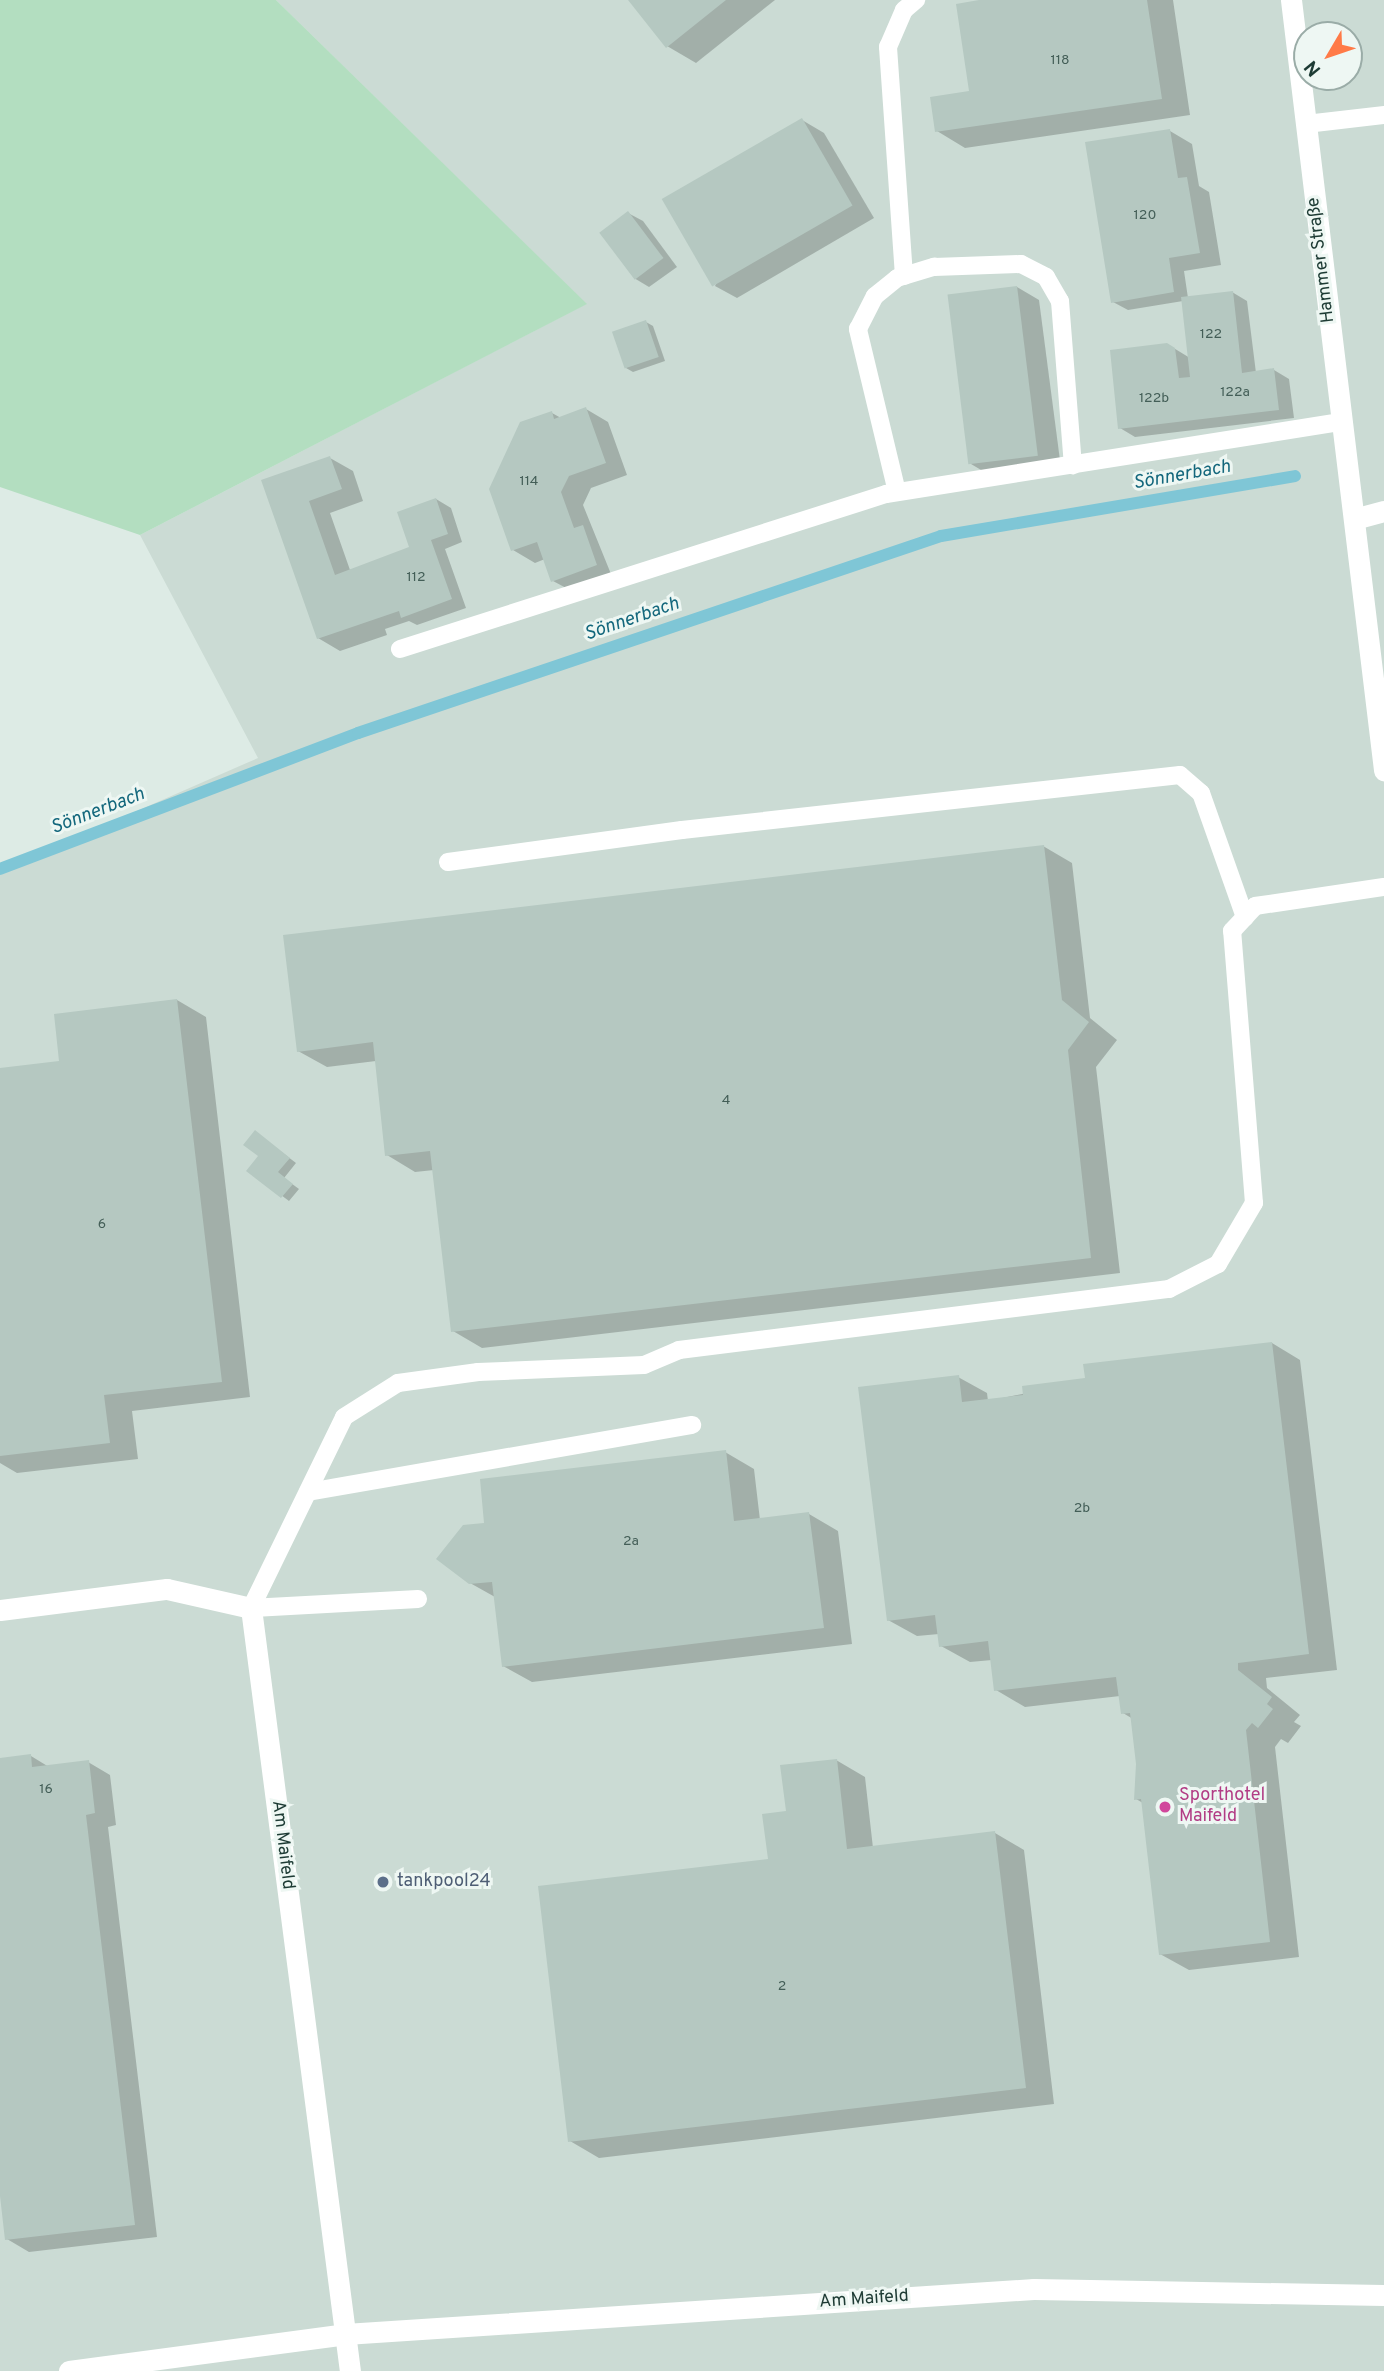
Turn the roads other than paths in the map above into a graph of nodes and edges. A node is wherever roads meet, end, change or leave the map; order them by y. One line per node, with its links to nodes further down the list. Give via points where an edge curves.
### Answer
1 (1291, 0): 4 (street, Hammer Straße)
2 (904, 3): 5 (lane, via 888,47)
3 (1384, 115): 4 (lane)
4 (1306, 124): 6 (street, Hammer Straße)
5 (904, 276): 7 (lane, via 934,267 1021,264 1046,277 1060,301); 8 (lane, via 875,296 858,329)
6 (1342, 422): 7 (lane); 10 (street, Hammer Straße)
7 (1073, 465): 8 (lane)
8 (897, 492): 11 (lane)
9 (1384, 511): 10 (street)
10 (1354, 519): 12 (street, Hammer Straße)
11 (400, 649)
12 (1384, 770)
13 (448, 862): 15 (lane, via 682,830 1180,775 1202,793)
14 (1384, 887): 15 (lane, via 1286,899 1255,906)
15 (1245, 917): 17 (lane, via 1232,931 1254,1203 1218,1264 1169,1289 679,1350 644,1365 478,1372 398,1383 344,1417)
16 (692, 1425): 17 (lane)
17 (308, 1492): 19 (lane)
18 (418, 1599): 19 (lane)
19 (251, 1608): 20 (street, via 167,1589); 22 (street, Am Maifeld)
20 (0, 1610)
21 (1384, 2295): 22 (street, Am Maifeld, via 1034,2289)
22 (345, 2334): 23 (street, Am Maifeld); 24 (street, Am Maifeld)
23 (69, 2371)
24 (350, 2371)

